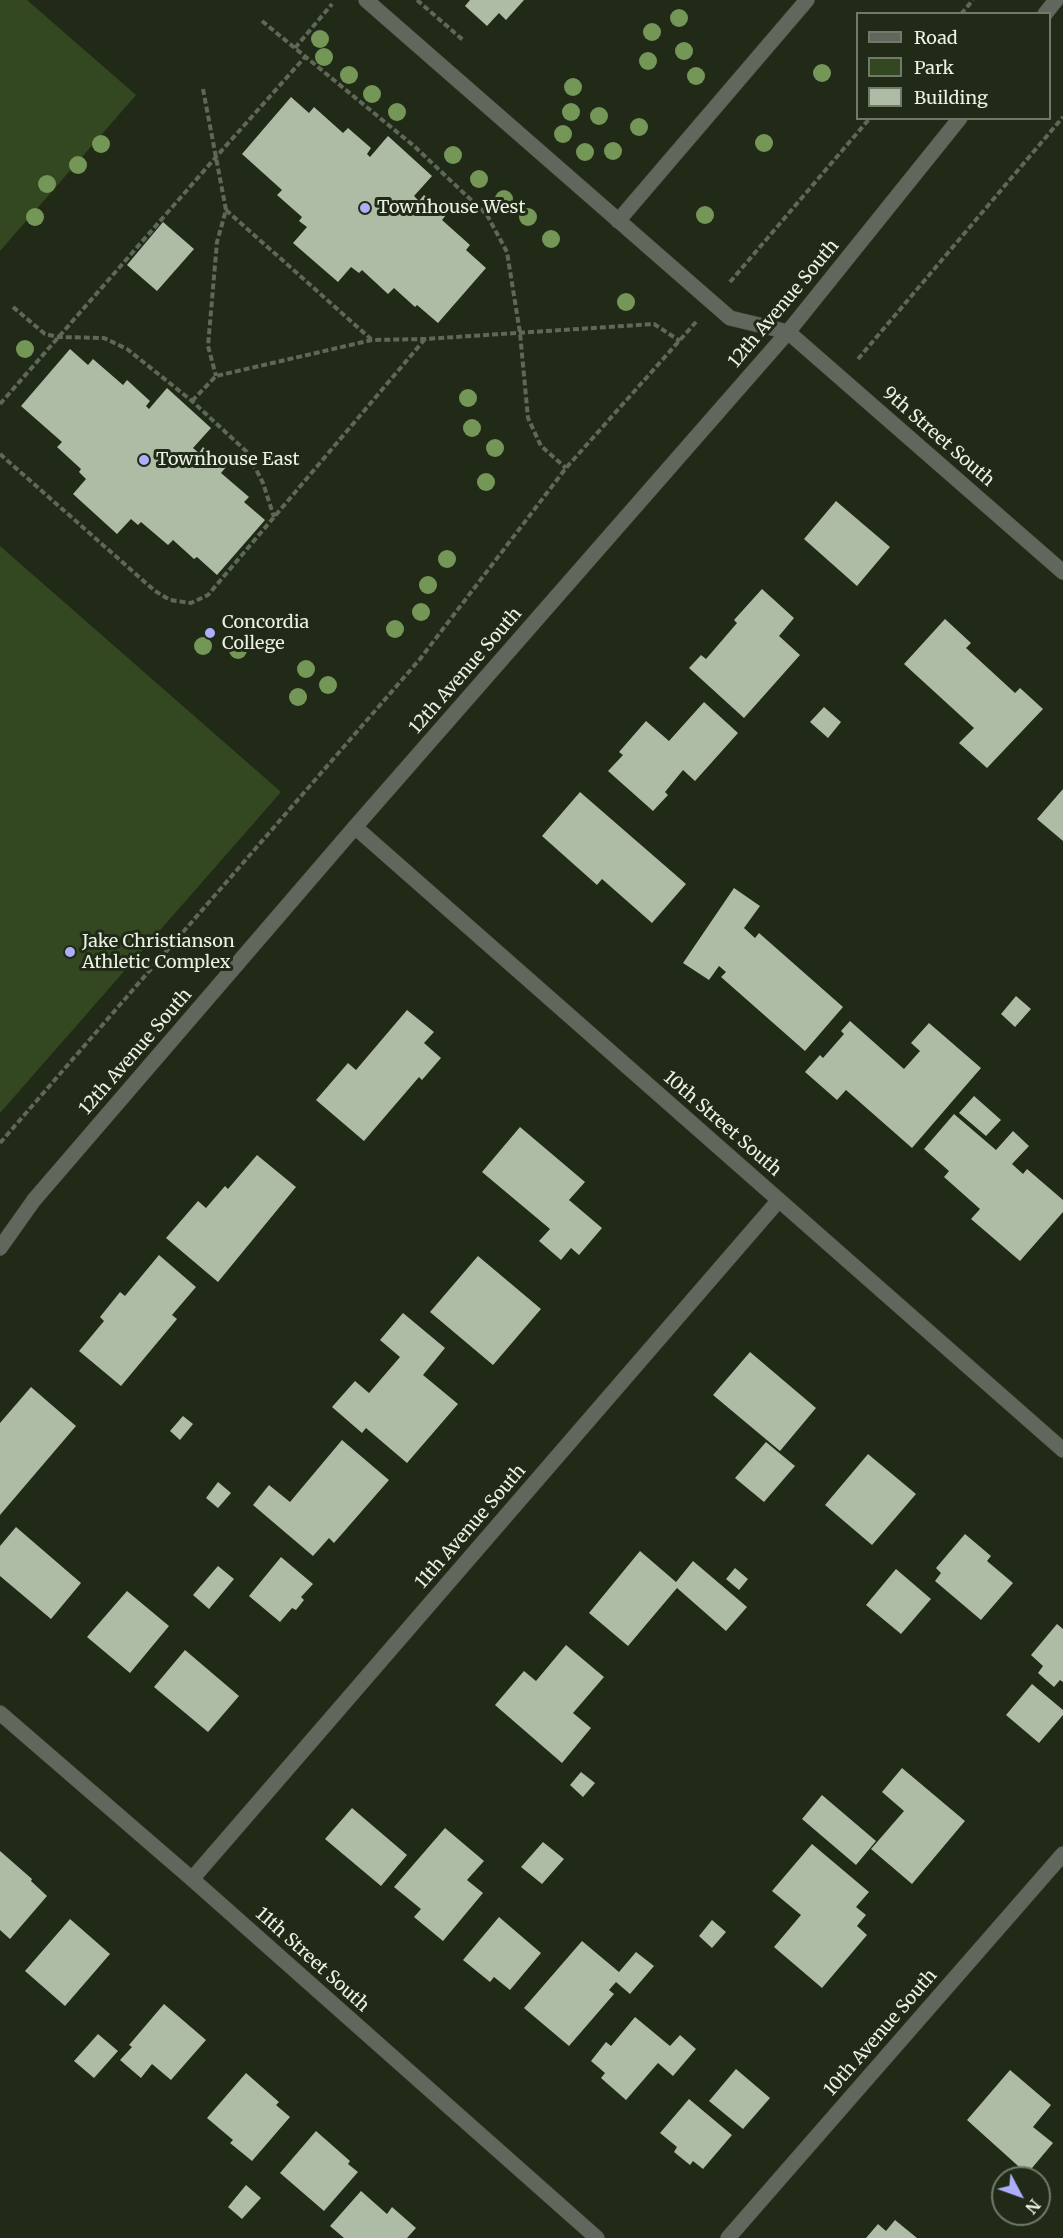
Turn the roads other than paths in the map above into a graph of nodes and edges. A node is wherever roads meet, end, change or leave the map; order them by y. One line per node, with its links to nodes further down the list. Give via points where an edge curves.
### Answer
1 (366, 0): 6 (street)
2 (807, 0): 6 (street)
3 (1056, 0): 4 (street)
4 (1047, 12)
5 (958, 120): 7 (street, 12th Avenue South)
6 (618, 221): 7 (street, via 730,318)
7 (788, 332): 8 (street, 9th Street South); 9 (street, 12th Avenue South)
8 (1063, 572)
9 (355, 827): 10 (street, 10th Street South); 11 (street, 12th Avenue South, via 34,1200)
10 (779, 1200): 12 (street, 10th Street South); 15 (street, 11th Avenue South)
11 (0, 1248)
12 (1063, 1450)
13 (0, 1713): 15 (street, 11th Street South)
14 (1063, 1854): 17 (street, 10th Avenue South)
15 (192, 1880): 16 (street, 11th Street South)
16 (597, 2238)
17 (728, 2238)

